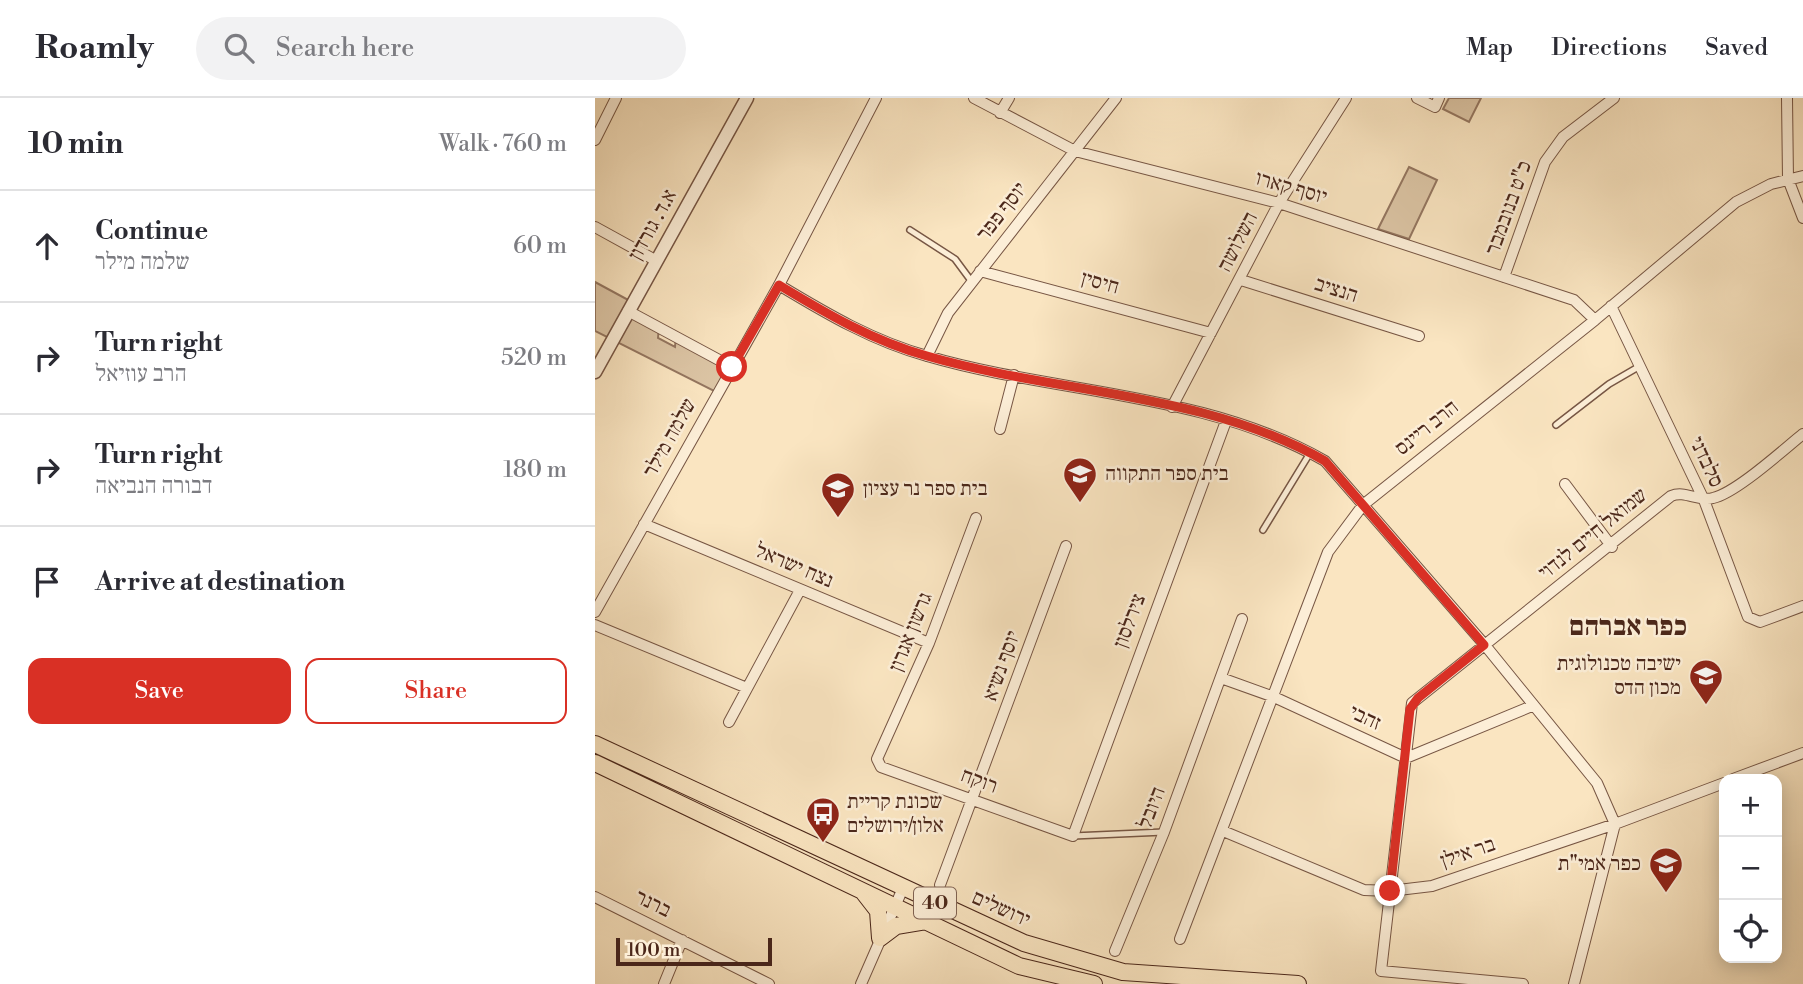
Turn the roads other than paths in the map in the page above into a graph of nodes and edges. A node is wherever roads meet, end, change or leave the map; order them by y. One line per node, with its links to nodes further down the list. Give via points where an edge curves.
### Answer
1 (616, 98): 13 (street)
2 (747, 98): 21 (street, א.ד. גורדון)
3 (876, 98): 26 (street, שלמה מילר)
4 (974, 98): 12 (street, יוסף קארו)
5 (1009, 98): 12 (street)
6 (1117, 98): 14 (street, יוסף פפר)
7 (1346, 98): 17 (street, השלושה)
8 (1417, 98): 9 (street, via 1435,107)
9 (1439, 98)
10 (1614, 98): 23 (street, כ"ט בנובמבר, via 1563,137 1545,162)
11 (1787, 98): 16 (street)
12 (1000, 113): 14 (street, יוסף קארו)
13 (595, 140)
14 (1075, 151): 17 (street, יוסף קארו); 22 (street, יוסף פפר)
15 (1803, 176): 16 (street, הרב ריינס)
16 (1788, 179): 18 (street); 27 (street, הרב ריינס, via 1736,202)
17 (1279, 204): 23 (street, יוסף קארו); 24 (street, השלושה)
18 (1803, 218)
19 (595, 227): 21 (street)
20 (910, 230): 25 (lane, via 955,259)
21 (655, 260): 28 (street, א.ד. גורדון)
22 (980, 271): 25 (street, יוסף פפר); 30 (street, חיסין)
23 (1504, 277): 29 (street, יוסף קארו, via 1574,300)
24 (1241, 280): 30 (street, השלושה); 31 (street, הנציב)
25 (972, 282): 32 (street, יוסף פפר, via 948,313)
26 (779, 285): 32 (street, via 856,331); 34 (street, שלמה מילר)
27 (1611, 306): 29 (street, הרב ריינס); 33 (street, סלבדני)
28 (628, 311): 34 (street); 35 (street, א.ד. גורדון)
29 (1595, 320): 45 (street, הרב ריינס)
30 (1211, 333): 37 (street, השלושה)
31 (1419, 336)
32 (927, 356): 36 (street)
33 (1640, 366): 39 (lane); 44 (street, סלבדני)
34 (732, 367): 47 (street, שלמה מילר)
35 (595, 372)
36 (1014, 375): 37 (street); 40 (street)
37 (1173, 407): 38 (street)
38 (1226, 421): 42 (street); 74 (street, צירלסון)
39 (1556, 425)
40 (1000, 429)
41 (1803, 434): 44 (street, שמואל חיים לנדוי, via 1723,495)
42 (1310, 453): 45 (street, via 1325,461); 48 (lane)
43 (1565, 484): 50 (street)
44 (1703, 500): 50 (street, שמואל חיים לנדוי, via 1671,496); 52 (street, סלבדני, via 1748,617 1756,622 1768,620)
45 (1363, 505): 57 (street); 60 (street, הרב ריינס, via 1328,552)
46 (976, 518): 56 (street, גרשון אגרון)
47 (644, 524): 51 (street, נצח ישראל); 53 (street, שלמה מילר)
48 (1263, 530)
49 (1066, 546): 70 (street, יוסף נשיא)
50 (1612, 547): 57 (street, שמואל חיים לנדוי)
51 (800, 590): 56 (street, נצח ישראל); 59 (street)
52 (1803, 606)
53 (595, 612)
54 (1242, 619): 58 (street, היובל)
55 (595, 625): 59 (street)
56 (929, 643): 66 (street, גרשון אגרון)
57 (1484, 645): 61 (street); 65 (street, שמואל חיים לנדוי, via 1412,703)
58 (1221, 678): 60 (street, זהבי); 73 (street, היובל)
59 (747, 688): 62 (street)
60 (1274, 697): 65 (street, זהבי); 72 (street, הרב ריינס)
61 (1532, 705): 65 (street); 71 (street, via 1597,783)
62 (729, 722)
63 (595, 744): 76 (highway, ירושלים / 40)
64 (1803, 753): 68 (street)
65 (1406, 758): 78 (street, שמואל חיים לנדוי)
66 (877, 759): 70 (street, רוקח, via 881,767)
67 (595, 763): 77 (highway, ירושלים / 40)
68 (1747, 774)
69 (1719, 785): 71 (street, בר אילן)
70 (974, 799): 74 (street, רוקח); 75 (street, יוסף נשיא)
71 (1615, 824): 78 (street, בר אילן, via 1432,886); 92 (street)
72 (1223, 831): 78 (street, בר אילן, via 1364,890); 83 (street, הרב ריינס)
73 (1164, 832): 74 (lane); 85 (street, היובל)
74 (1073, 835)
75 (940, 885)
76 (903, 888): 80 (street); 90 (highway, ירושלים / 40, via 1024,943 1123,972)
77 (861, 889): 80 (highway, ירושלים / 40); 82 (highway, via 878,911)
78 (1390, 891): 91 (street, שמואל חיים לנדוי, via 1381,971)
79 (595, 897): 84 (street, ברנר)
80 (894, 905): 81 (highway, ירושלים / 40); 82 (street)
81 (928, 921): 82 (highway, via 896,926); 89 (highway, ירושלים / 40, via 1019,966)
82 (880, 938): 88 (street)
83 (1180, 939)
84 (682, 940): 86 (street); 87 (street, ברנר)
85 (1115, 951)
86 (664, 984)
87 (769, 984)
88 (861, 984)
89 (1094, 984)
90 (1297, 984)
91 (1523, 984)
92 (1574, 984)

